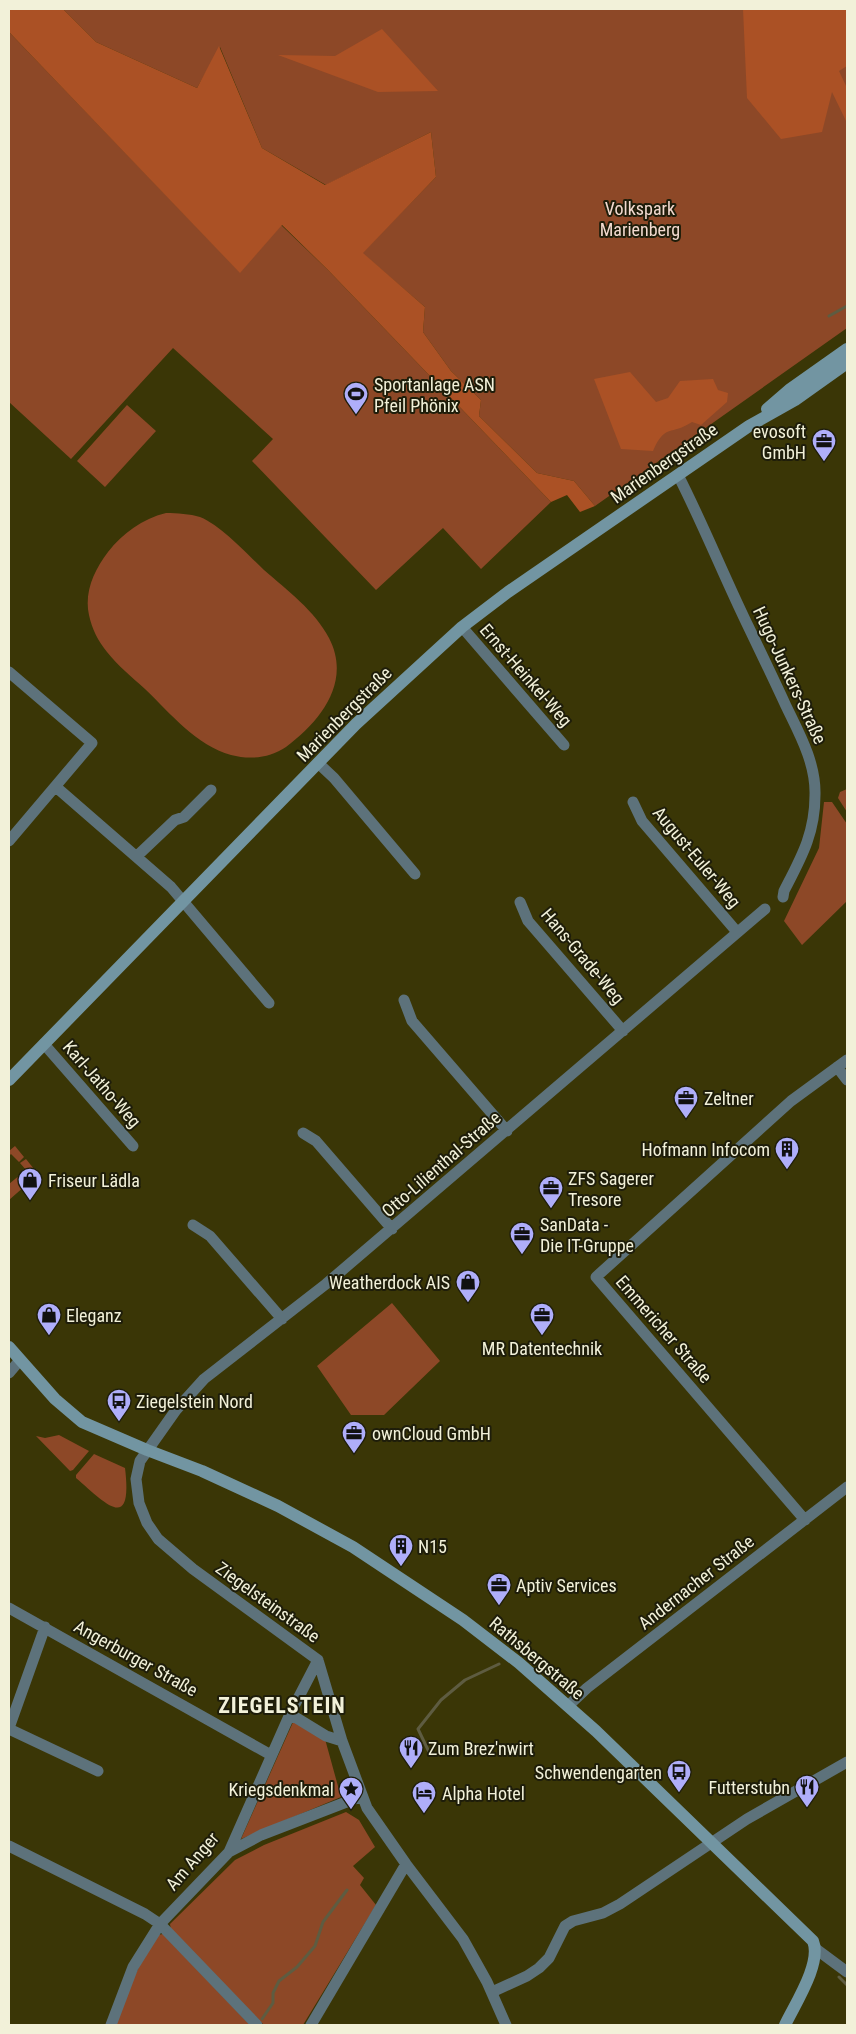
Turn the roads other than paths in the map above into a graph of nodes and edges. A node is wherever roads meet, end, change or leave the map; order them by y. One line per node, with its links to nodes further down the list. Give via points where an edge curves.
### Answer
1 (847, 349): 3 (main road, Marienbergstraße, via 789,390)
2 (847, 363): 3 (main road, Marienbergstraße, via 795,400)
3 (749, 426): 4 (main road, Marienbergstraße)
4 (678, 475): 5 (main road, Marienbergstraße); 15 (street, Hugo-Junkers-Straße, via 811,763 815,794 813,823 808,844)
5 (462, 627): 7 (street, Ernst-Heinkel-Weg); 8 (main road, Marienbergstraße)
6 (9, 672): 9 (street, via 92,743)
7 (564, 745)
8 (318, 763): 14 (street); 16 (main road, Marienbergstraße)
9 (56, 787): 12 (street); 13 (street)
10 (211, 790): 13 (street)
11 (633, 802): 19 (street, August-Euler-Weg, via 642,821)
12 (11, 833)
13 (137, 856): 16 (street)
14 (416, 874)
15 (783, 897)
16 (183, 901): 21 (street); 23 (main road, Marienbergstraße)
17 (520, 902): 22 (street, Hans-Grade-Weg, via 528,920)
18 (765, 909): 19 (street, Otto-Lilienthal-Straße)
19 (737, 932): 22 (street, Otto-Lilienthal-Straße)
20 (404, 1000): 28 (street, via 412,1021)
21 (269, 1003)
22 (623, 1031): 28 (street, Otto-Lilienthal-Straße)
23 (44, 1044): 26 (main road, Marienbergstraße); 30 (street, Karl-Jatho-Weg)
24 (847, 1060): 25 (street, Emmericher Straße)
25 (837, 1067): 27 (street); 39 (street, Emmericher Straße, via 791,1101 596,1277)
26 (9, 1080)
27 (847, 1080)
28 (507, 1131): 32 (street, Otto-Lilienthal-Straße)
29 (303, 1134): 32 (street, via 316,1141)
30 (133, 1146)
31 (194, 1225): 33 (street, via 210,1236)
32 (392, 1229): 33 (street, Otto-Lilienthal-Straße)
33 (282, 1319): 37 (street, Otto-Lilienthal-Straße, via 204,1379)
34 (9, 1347): 35 (main road)
35 (20, 1360): 36 (street); 37 (main road, via 55,1399 82,1422)
36 (9, 1373)
37 (147, 1450): 42 (street, Ziegelsteinstraße, via 140,1460 136,1479 139,1503 153,1533 193,1569); 43 (main road, Rathsbergstraße, via 259,1496 353,1547 450,1611 519,1663)
38 (847, 1488): 39 (street, Andernacher Straße)
39 (805, 1520): 43 (street, Andernacher Straße)
40 (9, 1608): 41 (street, Angerburger Straße)
41 (45, 1628): 45 (street); 47 (street, Angerburger Straße)
42 (318, 1660): 44 (street, Am Anger); 46 (street, Ziegelsteinstraße)
43 (568, 1706): 51 (main road, Rathsbergstraße)
44 (290, 1714): 46 (street, via 326,1736); 47 (street, Am Anger)
45 (9, 1728): 49 (street)
46 (342, 1740): 50 (street, Ziegelsteinstraße)
47 (271, 1755): 53 (street, Am Anger)
48 (847, 1762): 51 (street, via 747,1819)
49 (98, 1770)
50 (362, 1796): 53 (street, via 261,1835); 54 (street, Ziegelsteinstraße)
51 (713, 1843): 56 (main road, Rathsbergstraße, via 804,1931); 58 (street, via 620,1904 565,1926 549,1958 539,1968)
52 (9, 1846): 55 (street)
53 (229, 1852): 55 (street, Am Anger)
54 (406, 1864): 58 (street, Ziegelsteinstraße, via 463,1940); 61 (street)
55 (160, 1924): 59 (street, Am Anger, via 134,1967); 60 (street)
56 (816, 1949): 57 (street, Rathsbergstraße); 63 (main road, via 812,1969)
57 (847, 1972)
58 (492, 1992): 62 (street, Ziegelsteinstraße)
59 (111, 2025)
60 (257, 2025)
61 (311, 2025)
62 (506, 2025)
63 (785, 2025)

